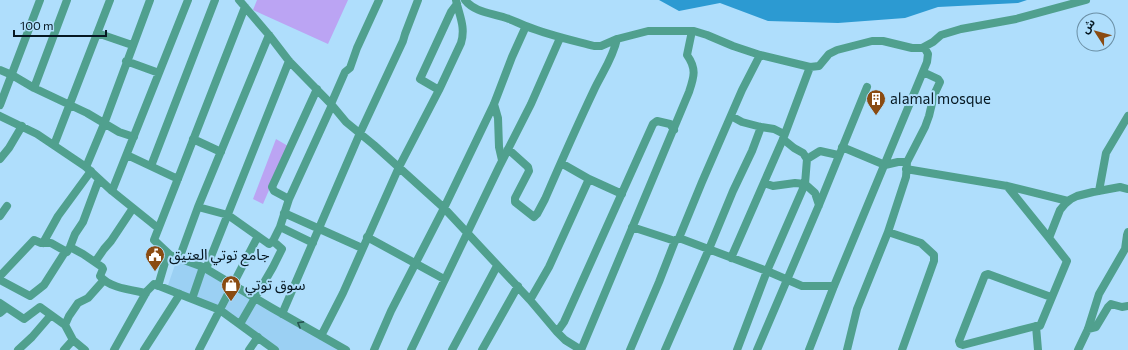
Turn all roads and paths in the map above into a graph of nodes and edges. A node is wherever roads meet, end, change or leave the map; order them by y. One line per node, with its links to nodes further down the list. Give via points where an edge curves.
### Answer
1 (40, 0): 29 (street)
2 (67, 0): 31 (street)
3 (110, 0): 16 (street)
4 (150, 0): 20 (street)
5 (188, 0): 28 (street)
6 (216, 0): 60 (street)
7 (239, 0): 13 (street)
8 (379, 0): 37 (street)
9 (418, 0): 45 (street, via 403,41)
10 (465, 0): 14 (street, via 476,10)
11 (1086, 0): 21 (street, via 1016,19 961,29 941,35)
12 (456, 2): 33 (street, via 463,35); 33 (street, via 420,79)
13 (245, 7): 17 (street); 48 (street)
14 (526, 26): 18 (street); 34 (street)
15 (692, 30): 19 (street, via 648,31); 22 (street); 44 (street, via 687,55 694,77)
16 (97, 33): 20 (street); 36 (street)
17 (269, 35): 24 (street); 52 (street)
18 (560, 38): 19 (street, via 594,46 601,46); 51 (street)
19 (617, 39): 58 (street, via 608,65)
20 (132, 46): 23 (street)
21 (924, 47): 25 (street, via 912,48 872,41 837,50 829,54 819,66); 27 (street, via 928,54 928,62)
22 (760, 55): 25 (street); 39 (street)
23 (126, 61): 28 (street); 41 (street)
24 (289, 61): 32 (street); 82 (street)
25 (810, 67): 47 (street)
26 (0, 70): 29 (street)
27 (923, 72): 59 (street); 61 (street, via 938,78 940,82 925,127)
28 (159, 73): 46 (street)
29 (12, 75): 31 (street); 35 (street)
30 (867, 87): 50 (street)
31 (34, 88): 36 (street)
32 (317, 89): 37 (street); 74 (street, via 272,187 274,191)
33 (439, 90): 62 (street)
34 (494, 104): 57 (street); 80 (street)
35 (0, 105)
36 (70, 105): 41 (street); 49 (street)
37 (331, 105): 45 (street); 74 (street)
38 (0, 116): 42 (street)
39 (731, 116): 43 (street); 94 (street)
40 (1128, 116): 72 (street, via 1106,153)
41 (104, 124): 46 (street); 63 (street)
42 (22, 126): 49 (street); 56 (street)
43 (761, 127): 47 (street, via 774,129); 100 (street)
44 (674, 130): 73 (street, via 670,124 657,121 653,124); 85 (street)
45 (360, 133): 62 (street); 87 (street)
46 (134, 137): 53 (street)
47 (784, 137): 55 (street); 67 (street)
48 (194, 139): 52 (street); 65 (street)
49 (54, 145): 63 (street)
50 (842, 147): 54 (street); 59 (street)
51 (508, 150): 57 (street); 58 (street, via 528,167 529,171 515,202 534,217)
52 (221, 152): 78 (street)
53 (127, 155): 60 (street); 71 (street)
54 (838, 155): 55 (street, via 820,151); 76 (street)
55 (807, 159): 68 (street)
56 (0, 160)
57 (502, 160): 90 (street)
58 (561, 163): 66 (street)
59 (885, 165): 61 (street, via 898,162); 118 (street)
60 (151, 166): 65 (street)
61 (906, 166): 69 (street); 88 (street, via 906,177)
62 (399, 167): 80 (street); 92 (street)
63 (88, 169): 64 (street); 97 (street)
64 (99, 179): 71 (street); 101 (street, via 83,222 74,234)
65 (178, 179): 86 (street)
66 (589, 179): 73 (street); 124 (street, via 549,267)
67 (764, 183): 68 (street, via 773,186); 103 (street)
68 (805, 184): 76 (street, via 815,193); 109 (street)
69 (1007, 186): 75 (street); 93 (street)
70 (1128, 189): 72 (street, via 1120,187)
71 (112, 191): 79 (street)
72 (1099, 191): 75 (street)
73 (622, 194): 134 (street, via 564,322)
74 (289, 199): 81 (street)
75 (1068, 201): 93 (street, via 1060,210)
76 (819, 205): 114 (street)
77 (7, 206): 83 (street)
78 (198, 207): 82 (street); 104 (street)
79 (133, 208): 86 (street); 105 (street)
80 (444, 208): 90 (street); 106 (street)
81 (284, 213): 84 (street); 87 (street)
82 (228, 215): 91 (street); 108 (street)
83 (0, 216)
84 (280, 227): 95 (street); 96 (street)
85 (632, 227): 94 (street); 151 (street)
86 (158, 228): 102 (street, via 154,240)
87 (319, 228): 96 (street); 98 (street)
88 (888, 232): 157 (street, via 857,309); 158 (street, via 921,243 934,255)
89 (1128, 232): 99 (street)
90 (467, 233): 107 (street); 113 (street)
91 (258, 236): 95 (street, via 269,244); 115 (street)
92 (367, 237): 98 (street); 106 (street)
93 (1049, 238): 121 (street, via 1067,261)
94 (677, 239): 100 (street); 152 (street)
95 (273, 241): 122 (street, via 282,249)
96 (313, 242): 128 (street)
97 (43, 243): 101 (street, via 51,243); 110 (street, via 34,240)
98 (362, 248): 135 (street)
99 (1126, 248): 133 (street, via 1099,294)
100 (710, 249): 103 (street); 153 (street)
101 (68, 250): 105 (street, via 83,254); 111 (street, via 44,285 30,296)
102 (170, 255): 104 (street); 116 (street, via 166,259)
103 (732, 258): 109 (street)
104 (179, 259): 108 (street)
105 (95, 262): 112 (street, via 103,269 100,276)
106 (416, 264): 113 (street); 147 (street)
107 (497, 266): 117 (street); 149 (street)
108 (204, 268): 115 (street); 123 (street)
109 (767, 271): 114 (street); 154 (street)
110 (0, 276)
111 (0, 280)
112 (104, 280): 119 (street, via 124,290); 131 (street, via 88,298 78,303)
113 (444, 280): 148 (street)
114 (786, 280): 118 (street, via 802,286); 155 (street)
115 (232, 285): 122 (street); 127 (street)
116 (158, 286): 119 (street, via 154,284); 120 (street)
117 (518, 286): 124 (street); 150 (street)
118 (834, 286): 156 (street)
119 (146, 293): 141 (street)
120 (180, 294): 123 (street); 142 (street)
121 (1051, 297): 132 (street, via 1040,326); 132 (street, via 985,275 959,341 963,345)
122 (255, 298): 128 (street); 130 (street)
123 (192, 299): 127 (street)
124 (530, 300): 134 (street)
125 (1128, 306): 133 (street, via 1122,308 1111,304 1096,327)
126 (2, 308): 129 (street, via 24,319 40,307)
127 (220, 310): 130 (street); 143 (street)
128 (282, 314): 135 (street, one-way to 128)
129 (51, 315): 131 (street); 138 (street)
130 (240, 324): 136 (street)
131 (64, 325): 137 (street)
132 (1036, 326): 159 (street)
133 (1088, 329): 160 (street)
134 (557, 332): 151 (street)
135 (321, 336): 146 (street)
136 (258, 338): 144 (street); 145 (street)
137 (73, 340): 139 (street); 140 (street)
138 (18, 350)
139 (64, 350)
140 (85, 350)
141 (115, 350)
142 (144, 350)
143 (199, 350)
144 (249, 350)
145 (275, 350)
146 (346, 350)
147 (374, 350)
148 (412, 350)
149 (452, 350)
150 (482, 350)
151 (581, 350)
152 (630, 350)
153 (665, 350)
154 (737, 350)
155 (757, 350)
156 (809, 350)
157 (846, 350)
158 (902, 350)
159 (1038, 350)
160 (1078, 350)

